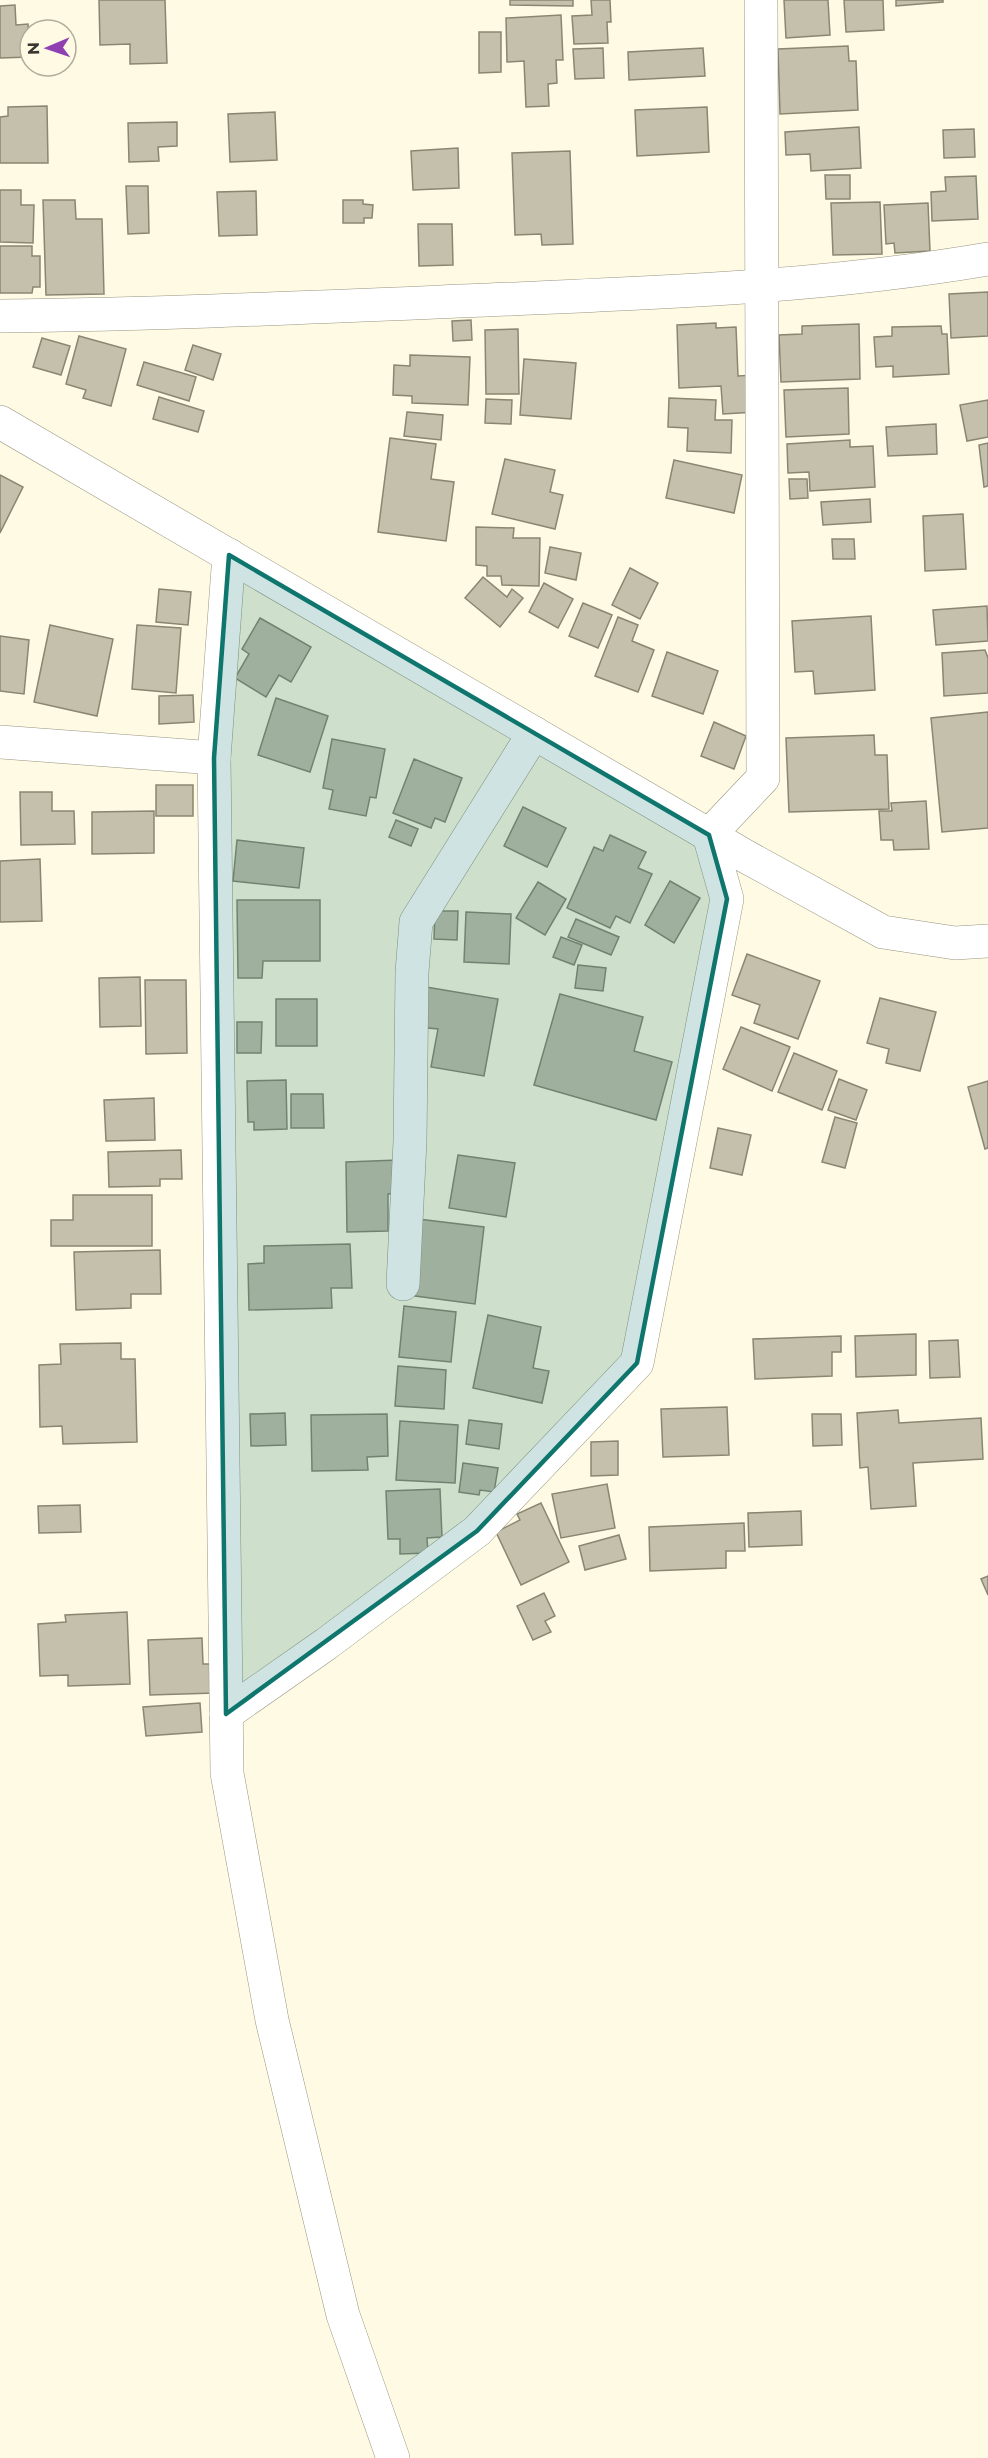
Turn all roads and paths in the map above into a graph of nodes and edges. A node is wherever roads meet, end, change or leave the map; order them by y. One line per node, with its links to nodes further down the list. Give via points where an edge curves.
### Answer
1 (761, 0): 3 (street)
2 (988, 260): 3 (street, via 902,274)
3 (763, 288): 4 (street, via 166,314); 10 (street, via 763,778)
4 (0, 316)
5 (0, 422): 6 (street)
6 (229, 555): 7 (street); 9 (street)
7 (534, 733): 10 (street); 12 (street, via 416,922)
8 (0, 742): 9 (street)
9 (214, 758): 13 (street)
10 (709, 835): 11 (street, via 883,932 955,943); 13 (street, via 727,899 637,1363 477,1531)
11 (988, 941)
12 (403, 1284)
13 (226, 1714): 14 (street, via 227,1773 272,2020 343,2315)
14 (393, 2458)

